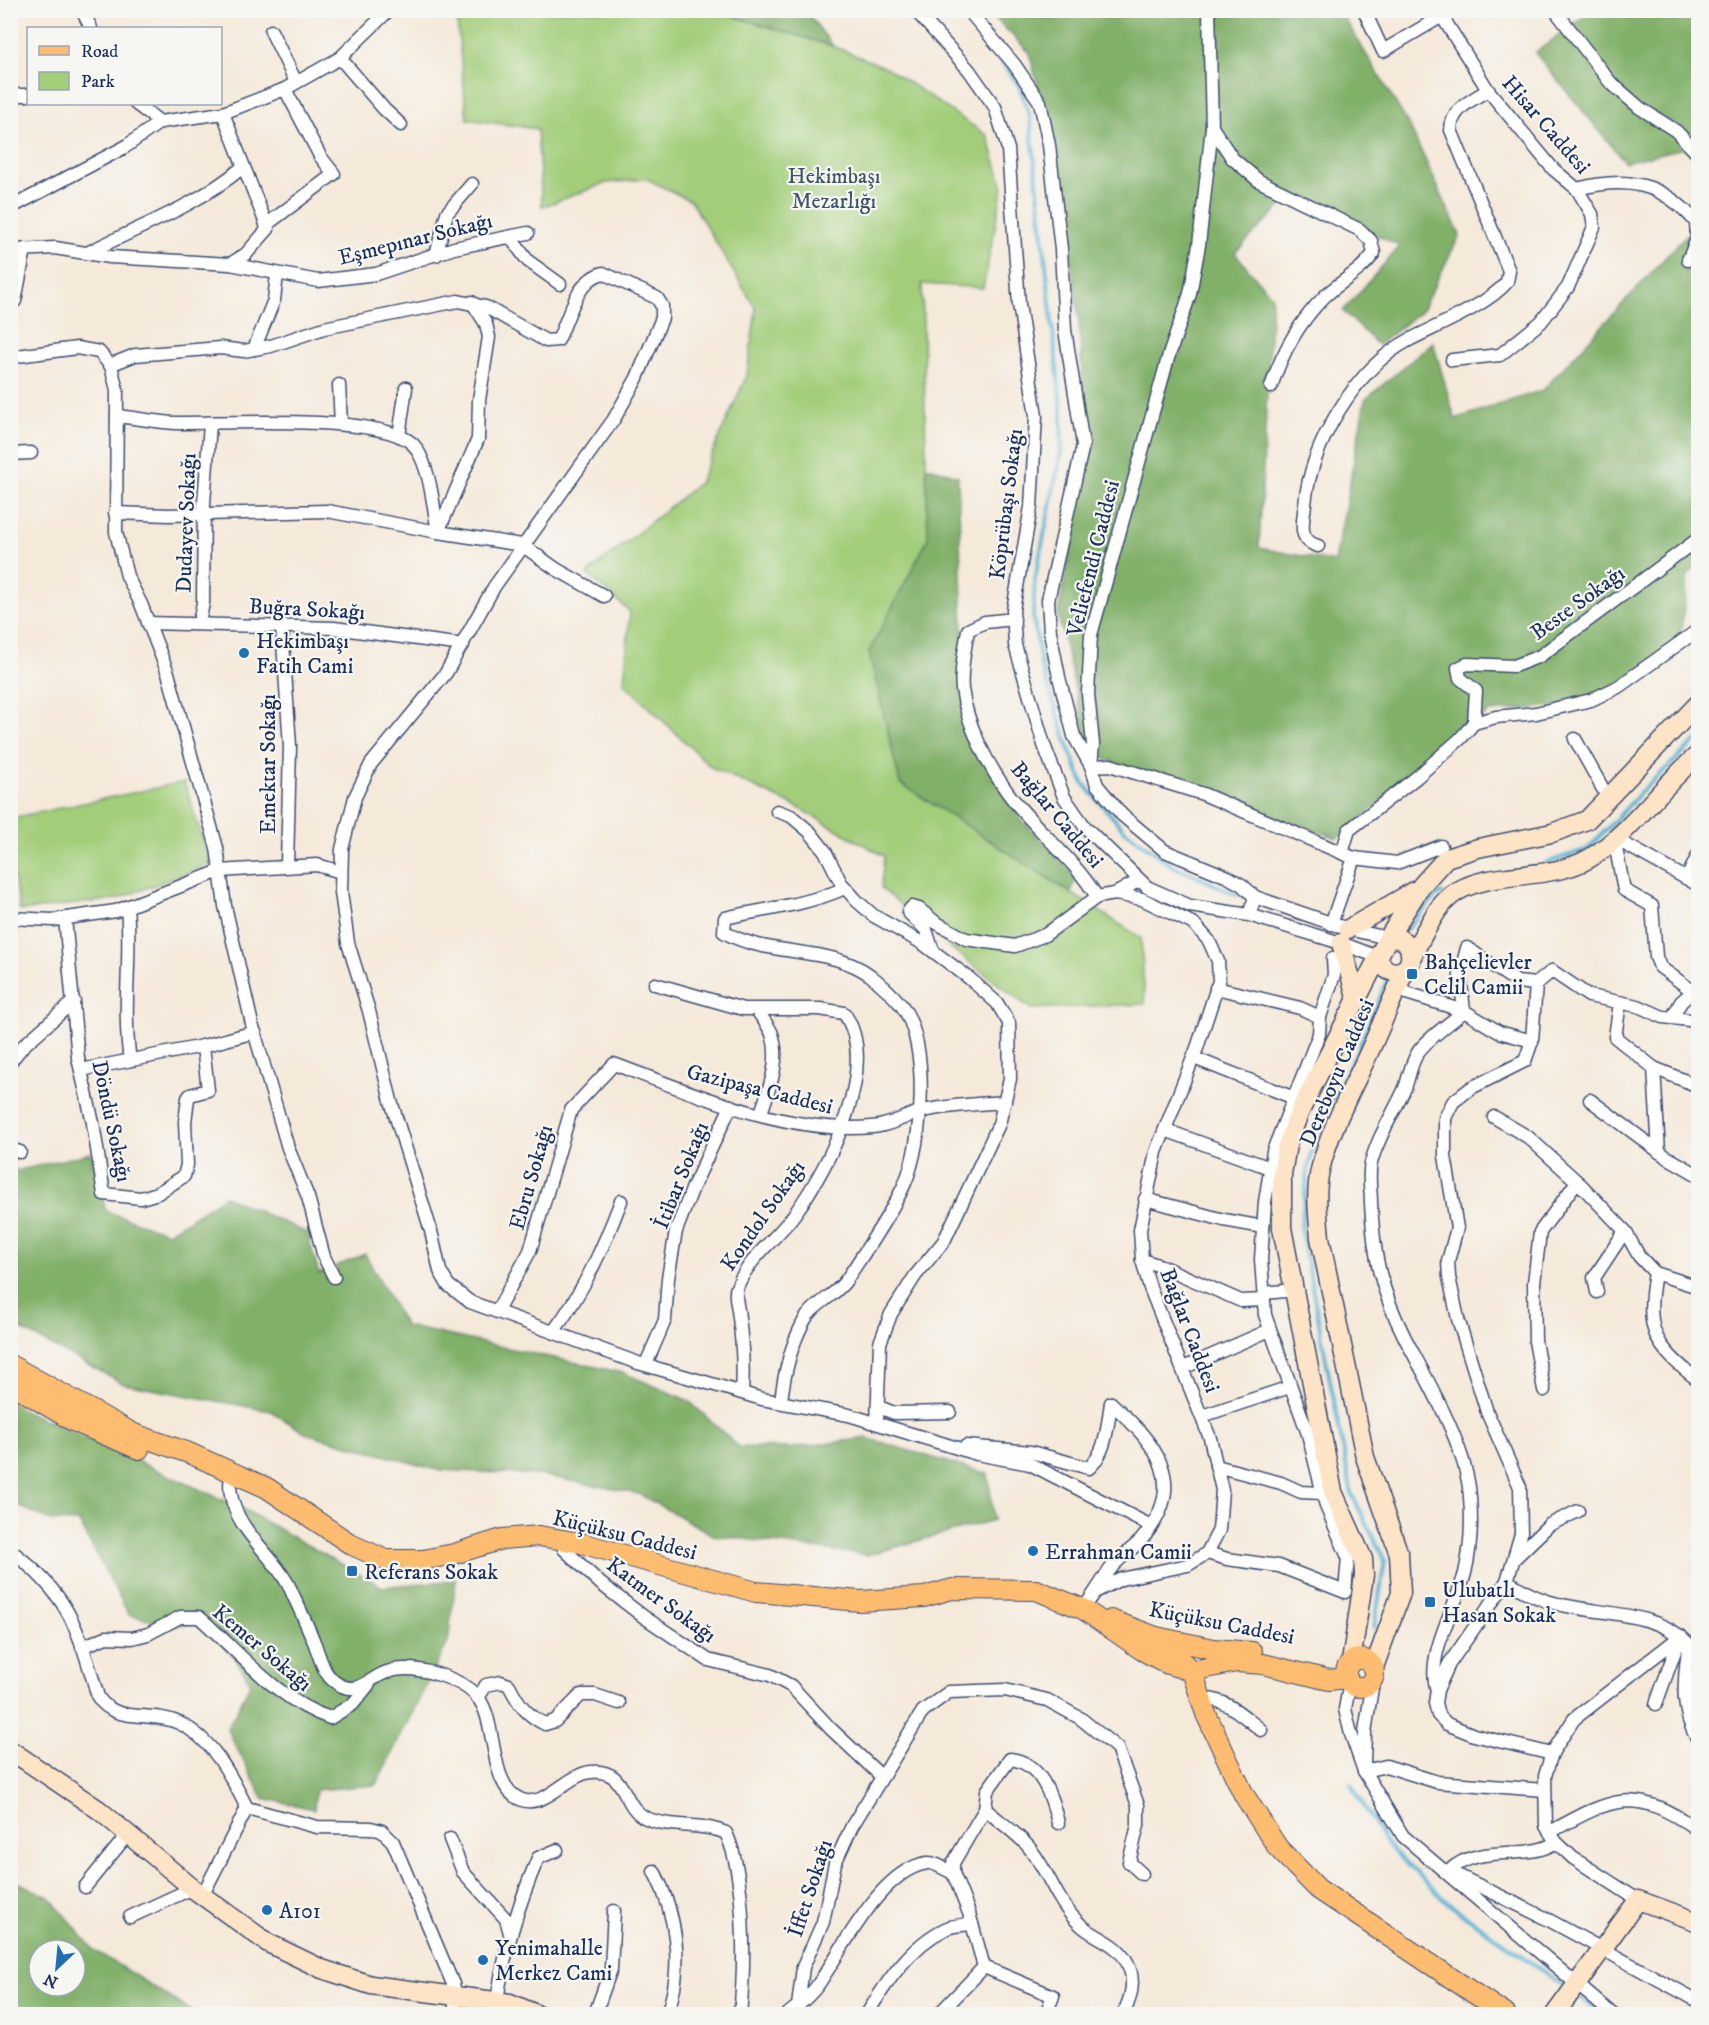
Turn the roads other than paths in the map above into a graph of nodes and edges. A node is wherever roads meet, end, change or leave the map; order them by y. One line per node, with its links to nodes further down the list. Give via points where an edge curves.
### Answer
1 (389, 10): 11 (street)
2 (915, 10): 60 (street, Köprübaşı Sokağı, via 969,70 995,107 1008,149 1019,304 1036,416 1030,507)
3 (968, 10): 70 (street, via 1040,102 1049,145 1065,330 1083,445 1048,600 1050,632 1074,736)
4 (1209, 10): 20 (street, Veliefendi Caddesi)
5 (1364, 10): 8 (street, via 1383,51)
6 (1556, 10): 21 (street, via 1610,82 1676,131)
7 (84, 12): 9 (street)
8 (1440, 13): 13 (street, Hisar Caddesi)
9 (91, 27)
10 (271, 31): 12 (street)
11 (340, 58): 12 (street); 19 (street)
12 (291, 85): 17 (street); 26 (street, via 320,156 334,174)
13 (1488, 90): 24 (street, Hisar Caddesi, via 1553,169); 58 (street, via 1457,111 1451,130 1509,271 1507,282 1441,326 1395,348 1381,359 1340,409 1321,445 1306,491 1302,532)
14 (27, 95): 15 (street)
15 (10, 96)
16 (137, 105): 18 (street)
17 (223, 113): 18 (street); 22 (street)
18 (160, 122): 25 (street, via 125,147)
19 (401, 125)
20 (1212, 127): 45 (street, via 1232,158 1259,181 1360,230 1373,247 1369,261 1326,296 1292,336); 70 (street, Veliefendi Caddesi, via 1190,294 1168,358 1092,635 1088,694 1093,744)
21 (1698, 154)
22 (243, 167): 26 (street); 32 (street, via 181,208)
23 (472, 184): 33 (street, via 447,213)
24 (1577, 189): 27 (street, via 1613,181 1640,184 1679,205); 42 (street, Hisar Caddesi, via 1592,214 1594,227 1568,288 1541,322 1500,355)
25 (10, 208)
26 (266, 225): 35 (street, via 268,229 252,248)
27 (1698, 230): 34 (street)
28 (528, 233): 29 (street, Eşmepınar Sokağı)
29 (510, 237): 33 (street, Eşmepınar Sokağı); 37 (street, via 528,261)
30 (10, 247): 31 (street, Eşmepınar Sokağı)
31 (25, 249): 32 (street, Eşmepınar Sokağı); 38 (street)
32 (89, 252): 35 (street, Eşmepınar Sokağı, via 110,257)
33 (436, 255): 36 (street, Eşmepınar Sokağı, via 376,274 318,281)
34 (1688, 260)
35 (230, 264): 36 (street, Eşmepınar Sokağı)
36 (277, 275): 40 (street, via 274,300)
37 (560, 284)
38 (15, 301)
39 (472, 302): 40 (street, via 445,302 324,327); 55 (street, via 489,337 479,400 478,439); 57 (street, via 509,318 546,341 558,340 569,312 592,276 603,273 617,278 657,298 662,306 662,318 637,378 614,419)
40 (254, 349): 43 (street, via 135,355)
41 (10, 357): 43 (street, via 77,348 99,352)
42 (1452, 360)
43 (110, 365): 47 (street, via 117,390)
44 (339, 386): 49 (street)
45 (1270, 387)
46 (406, 388): 50 (street)
47 (117, 416): 48 (street); 53 (street)
48 (210, 424): 49 (street); 54 (street, Dudayev Sokağı)
49 (341, 424): 50 (street)
50 (399, 436): 55 (street, via 416,447)
51 (31, 453): 52 (street)
52 (10, 454)
53 (115, 513): 54 (street); 61 (street, via 127,576)
54 (204, 515): 55 (street, via 327,510); 62 (street, Dudayev Sokağı, via 203,603)
55 (438, 532): 57 (street)
56 (1698, 538): 67 (street, Beste Sokağı, via 1540,656 1514,666 1467,664 1458,668 1460,678 1476,691)
57 (522, 545): 59 (street); 65 (street)
58 (1318, 546)
59 (604, 596)
60 (1014, 619): 82 (street, Köprübaşı Sokağı, via 1015,645 1026,687 1064,797 1085,827); 87 (street, Bağlar Caddesi, via 985,622 968,630 962,688 970,715 984,754 1009,794 1082,872)
61 (148, 623): 62 (street, Buğra Sokağı); 79 (street, via 168,674)
62 (199, 623): 63 (street, Buğra Sokağı)
63 (282, 627): 65 (street, Buğra Sokağı, via 334,628); 78 (street, Emektar Sokağı, via 290,746)
64 (1698, 630): 67 (street, via 1618,687 1591,700)
65 (463, 645): 80 (street, via 446,673 371,764 355,797 342,849)
66 (1698, 704): 71 (main road)
67 (1474, 723): 75 (street, via 1417,777 1349,830)
68 (1575, 739): 71 (street)
69 (1698, 755): 73 (main road, Dereboyu Caddesi)
70 (1090, 766): 75 (street, via 1110,765 1203,794); 88 (street, via 1097,785 1122,815 1165,851 1228,877)
71 (1608, 798): 84 (main road, via 1587,820 1569,827 1446,858)
72 (777, 811): 85 (street, via 791,816 810,832)
73 (1614, 838): 81 (street); 97 (main road, Dereboyu Caddesi, via 1589,858 1545,873 1477,883 1457,891 1430,922); 102 (street, via 1624,890 1652,906 1660,967)
74 (1441, 846): 77 (street, via 1396,863)
75 (1342, 853): 77 (street)
76 (1698, 855): 81 (street)
77 (1354, 858): 93 (street)
78 (287, 866): 79 (street); 80 (street, via 317,865)
79 (220, 871): 89 (street); 111 (street)
80 (341, 872): 145 (street, via 348,943 440,1271 448,1285 470,1302)
81 (1687, 878): 83 (street)
82 (1138, 881): 86 (street); 90 (street, Köprübaşı Sokağı, via 1190,906)
83 (1698, 885)
84 (1421, 886): 93 (main road); 94 (main road)
85 (846, 888): 95 (street, via 874,916); 125 (street, via 789,906 725,918 724,932 740,941 850,963 871,976 902,1006 910,1022 921,1070)
86 (1115, 894): 87 (street); 100 (street, Bağlar Caddesi, via 1142,899 1194,924 1209,941 1218,961)
87 (1097, 897): 95 (street, via 1045,935 1015,946 966,939 912,907 908,912 926,930)
88 (1255, 897): 90 (street); 93 (street)
89 (127, 907): 92 (street); 115 (street, via 130,936 125,1029)
90 (1249, 915): 93 (street, Köprübaşı Sokağı)
91 (10, 918): 92 (street)
92 (65, 918): 104 (street, Döndü Sokağı)
93 (1338, 938): 94 (street); 96 (street, Köprübaşı Sokağı); 103 (main road); 108 (street, via 1334,975)
94 (1388, 938): 96 (main road); 97 (main road, via 1409,945)
95 (933, 951): 123 (street, via 997,1004 1009,1023 1012,1058)
96 (1378, 957): 97 (main road, via 1383,967 1393,972 1404,970); 103 (main road)
97 (1411, 962): 101 (main road, Dereboyu Caddesi)
98 (655, 984): 106 (street, Kondol Sokağı)
99 (1536, 984): 105 (street, via 1552,972 1589,996); 107 (street, via 1517,982 1467,948 1460,975); 112 (street)
100 (1216, 988): 108 (street, via 1300,1008); 114 (street, Bağlar Caddesi)
101 (1397, 990): 107 (street); 182 (main road, Dereboyu Caddesi, via 1334,1129 1320,1171 1317,1205 1320,1238 1365,1457 1400,1554 1401,1593)
102 (1696, 993): 109 (street, via 1682,1002)
103 (1357, 1000): 142 (main road, via 1300,1111 1287,1145 1281,1211)
104 (74, 1002): 116 (street); 119 (street, Döndü Sokağı)
105 (1620, 1003): 109 (street); 118 (street, via 1616,1036)
106 (757, 1010): 126 (street, via 772,1034 774,1058 774,1076); 128 (street, Kondol Sokağı, via 820,1009 844,1013 849,1019 856,1042 857,1069)
107 (1464, 1011): 112 (street, via 1499,1032); 185 (street, via 1417,1053 1371,1162 1370,1176 1377,1272 1457,1446 1470,1493 1471,1529 1465,1572 1434,1661)
108 (1320, 1017): 121 (street, via 1319,1034)
109 (1672, 1018): 110 (street)
110 (1698, 1021)
111 (255, 1032): 113 (street); 140 (street, via 288,1148)
112 (1532, 1041): 170 (street, via 1525,1061 1471,1088 1453,1101 1445,1118 1445,1156 1457,1228 1448,1261 1449,1276 1487,1412 1520,1487 1521,1534)
113 (203, 1046): 115 (street); 119 (street, Döndü Sokağı, via 208,1090 188,1098 184,1176 158,1193 141,1198 104,1194)
114 (1194, 1058): 121 (street); 129 (street, Bağlar Caddesi)
115 (130, 1060): 119 (street)
116 (10, 1062)
117 (614, 1064): 124 (street, Gazipaşa Caddesi); 145 (street, Ebru Sokağı, via 572,1110 530,1251)
118 (1654, 1068): 120 (street); 130 (street)
119 (81, 1070)
120 (1698, 1086)
121 (1294, 1098): 131 (street)
122 (1590, 1100): 130 (street)
123 (1005, 1102): 125 (street, Gazipaşa Caddesi); 157 (street, via 999,1124 944,1241 891,1314 880,1343)
124 (731, 1106): 126 (street, Gazipaşa Caddesi); 148 (street, İtibar Sokağı, via 676,1231 665,1320)
125 (921, 1111): 128 (street, Gazipaşa Caddesi, via 901,1121); 156 (street, via 917,1146 905,1183 844,1283 803,1321 784,1377)
126 (761, 1113): 128 (street, Gazipaşa Caddesi, via 829,1130)
127 (1494, 1117): 133 (street, via 1528,1137)
128 (842, 1129): 155 (street, Kondol Sokağı, via 795,1214 746,1270 735,1290 745,1355)
129 (1165, 1131): 131 (street); 134 (street, Bağlar Caddesi)
130 (1659, 1152): 132 (street)
131 (1270, 1168): 136 (street)
132 (1698, 1175)
133 (1576, 1183): 137 (street); 154 (street, via 1540,1232 1534,1283 1535,1341)
134 (1145, 1199): 136 (street); 138 (street, Bağlar Caddesi, via 1140,1230)
135 (621, 1201): 147 (street, via 593,1270)
136 (1263, 1227): 144 (street)
137 (1625, 1231): 139 (street, via 1639,1256); 143 (street, via 1594,1278)
138 (1142, 1260): 144 (street, via 1241,1301); 150 (street, Bağlar Caddesi, via 1149,1288)
139 (1656, 1273): 141 (street); 151 (street, via 1650,1304 1653,1330 1669,1356)
140 (334, 1277)
141 (1698, 1287)
142 (1295, 1290): 144 (street); 181 (main road, via 1333,1492 1363,1559)
143 (1597, 1292)
144 (1264, 1297): 146 (street)
145 (497, 1311): 147 (street)
146 (1270, 1330): 150 (street); 153 (street)
147 (553, 1332): 148 (street)
148 (646, 1364): 155 (street)
149 (10, 1365): 163 (main road, Küçüksu Caddesi, via 134,1434)
150 (1183, 1368): 159 (street, Bağlar Caddesi)
151 (1698, 1380)
152 (10, 1383): 163 (main road, Küçüksu Caddesi, via 74,1421 120,1442)
153 (1290, 1387): 159 (street); 164 (street, via 1308,1434)
154 (1544, 1390)
155 (742, 1392): 156 (street)
156 (781, 1401): 160 (street)
157 (879, 1407): 158 (street, via 894,1413); 160 (street)
158 (950, 1412)
159 (1202, 1416): 162 (street, Bağlar Caddesi)
160 (877, 1422): 161 (street)
161 (939, 1444): 166 (street, via 1030,1464); 166 (street, via 1031,1452 1089,1468 1104,1447 1111,1403 1147,1439 1161,1461 1166,1497)
162 (1216, 1466): 164 (street, via 1301,1492); 169 (street, Bağlar Caddesi, via 1222,1490 1219,1530)
163 (231, 1475): 167 (main road, Küçüksu Caddesi, via 352,1558 388,1570 427,1573 508,1551); 172 (main road, Küçüksu Caddesi, via 267,1488 352,1545 387,1560 423,1560 502,1539 539,1536 581,1543 756,1592 860,1601 924,1597 952,1589); 184 (street, via 234,1507 289,1585 323,1668 343,1687 356,1689)
164 (1322, 1493): 169 (street, via 1348,1557 1345,1592 1279,1566 1227,1560)
165 (1578, 1510): 170 (street, via 1549,1525)
166 (1151, 1526): 173 (street, via 1112,1567)
167 (564, 1549): 172 (main road, Küçüksu Caddesi, via 750,1600 856,1611 916,1605); 196 (street, Katmer Sokağı, via 644,1617 708,1660 770,1675 791,1686)
168 (10, 1550): 177 (street, via 33,1567 60,1596)
169 (1207, 1553): 173 (street, via 1188,1565 1121,1579)
170 (1516, 1557): 171 (street)
171 (1507, 1581): 176 (street, via 1553,1603 1627,1616); 185 (street, via 1449,1664)
172 (987, 1590): 174 (main road, Küçüksu Caddesi, via 1036,1590)
173 (1097, 1591): 174 (street)
174 (1086, 1611): 175 (main road, Küçüksu Caddesi); 179 (main road, Küçüksu Caddesi)
175 (1156, 1636): 178 (main road, Küçüksu Caddesi); 180 (main road)
176 (1681, 1636): 187 (street, via 1688,1649); 190 (street); 194 (street, via 1574,1719)
177 (82, 1647): 184 (street, Kemer Sokağı, via 106,1637 148,1634 180,1617 199,1617 307,1711 330,1718 353,1704); 198 (street, via 104,1707 118,1714 178,1722 201,1736 227,1769)
178 (1215, 1657): 180 (main road, via 1198,1660); 181 (main road, Küçüksu Caddesi, via 1243,1650); 188 (main road)
179 (1168, 1664): 180 (main road, Küçüksu Caddesi); 188 (main road)
180 (1192, 1671): 188 (main road)
181 (1349, 1672): 182 (main road, Küçüksu Caddesi, via 1357,1686 1366,1686); 195 (street, via 1345,1709)
182 (1373, 1672): 195 (street)
183 (1698, 1673): 187 (street)
184 (372, 1681): 186 (street, via 397,1670 434,1672)
185 (1437, 1690): 194 (street, via 1438,1715 1447,1724 1474,1735)
186 (478, 1698): 189 (street, via 486,1685 509,1685 530,1717 545,1724 555,1721 581,1695); 230 (street, via 510,1793 523,1800 537,1800 574,1777 605,1772 619,1780 634,1808 646,1818 711,1827 726,1833 734,1850 739,1889)
187 (1684, 1698): 192 (street)
188 (1201, 1700): 191 (street, via 1214,1698 1233,1707); 235 (main road, via 1244,1795 1278,1848 1318,1889)
189 (619, 1703)
190 (1656, 1704)
191 (1261, 1730)
192 (1698, 1740)
193 (10, 1750): 202 (main road)
194 (1551, 1754): 197 (street)
195 (1364, 1771): 197 (street, via 1386,1766 1437,1782); 206 (street, via 1403,1836)
196 (881, 1776): 210 (street, İffet Sokağı, via 923,1711 949,1692 1005,1690 1047,1700 1080,1718 1117,1748 1138,1805 1138,1825 1129,1862); 225 (street, İffet Sokağı, via 835,1863 824,1922 804,1967)
197 (1545, 1790): 203 (street, via 1546,1826)
198 (247, 1808): 212 (street); 222 (street, via 317,1827 382,1831 393,1842 407,1871)
199 (985, 1809): 200 (street, via 987,1791 1010,1759 1019,1760 1041,1777 1051,1794); 209 (street, via 952,1863); 234 (street, via 1027,1845 1047,1873 1066,1912 1086,1930 1111,1942 1127,1962 1132,1995)
200 (1058, 1823)
201 (1698, 1830): 203 (street, via 1649,1802 1630,1801 1591,1810)
202 (128, 1834): 211 (street); 212 (main road)
203 (1553, 1837): 208 (street, via 1541,1848 1474,1858); 213 (street, via 1573,1857)
204 (450, 1839): 218 (street, via 463,1872 506,1919)
205 (557, 1850): 218 (street, via 538,1858)
206 (1435, 1866): 208 (street); 221 (street)
207 (654, 1871): 229 (street, via 671,1917 678,1957 675,1994)
208 (1449, 1871): 219 (street)
209 (953, 1873): 217 (street); 225 (street, via 930,1863 915,1867 885,1888 856,1922 816,1988)
210 (1142, 1874)
211 (85, 1887)
212 (198, 1892): 215 (street); 222 (main road, via 268,1943 322,1970 371,1985)
213 (1638, 1900): 216 (main road); 219 (main road)
214 (614, 1911): 228 (street, via 611,1969)
215 (130, 1917)
216 (1698, 1922)
217 (972, 1924): 220 (street); 231 (street, via 947,1928 920,1945 883,1988)
218 (510, 1933): 223 (street)
219 (1602, 1948): 221 (main road); 224 (street)
220 (984, 1967): 232 (street); 233 (street, via 1053,1996)
221 (1572, 1991): 236 (main road); 237 (street)
222 (456, 1996): 223 (main road); 226 (street)
223 (497, 2001): 227 (main road)
224 (1698, 2001)
225 (793, 2010)
226 (454, 2014)
227 (534, 2014)
228 (595, 2014)
229 (667, 2014)
230 (741, 2014)
231 (867, 2014)
232 (939, 2014)
233 (1046, 2014)
234 (1124, 2014)
235 (1505, 2014)
236 (1556, 2014)
237 (1612, 2014)

